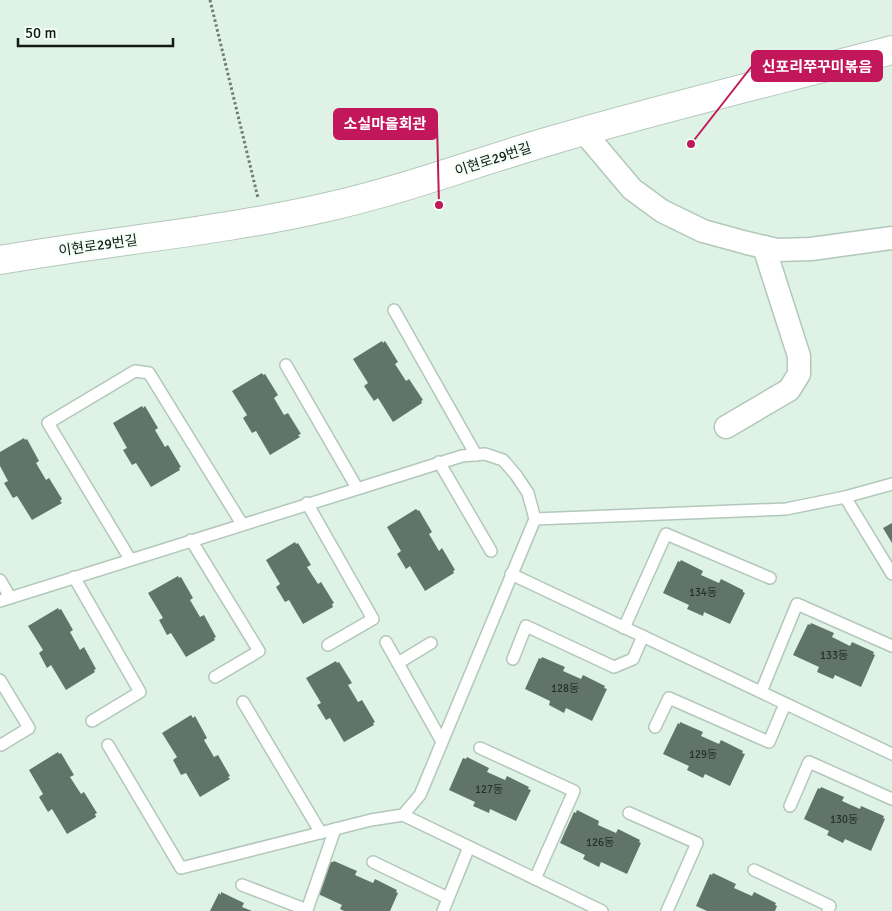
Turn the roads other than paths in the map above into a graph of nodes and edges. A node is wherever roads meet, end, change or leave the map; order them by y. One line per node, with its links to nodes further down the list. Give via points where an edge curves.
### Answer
1 (892, 50): 2 (street, 이현로29번길)
2 (584, 131): 4 (street, via 632,189 662,212 703,232); 5 (street, 이현로29번길, via 327,208 264,221)
3 (892, 238): 4 (street, via 811,248 777,250)
4 (764, 247): 8 (street, via 799,356 799,374 789,390)
5 (0, 260)
6 (394, 310): 9 (lane)
7 (286, 365): 12 (lane)
8 (726, 428)
9 (476, 455): 10 (lane); 15 (lane, via 485,454 504,460 528,493)
10 (439, 462): 12 (lane); 18 (lane)
11 (892, 484): 13 (lane)
12 (357, 488): 14 (lane)
13 (845, 497): 15 (lane, via 786,509); 21 (lane)
14 (307, 504): 16 (lane); 30 (lane, via 373,619)
15 (535, 519): 20 (lane)
16 (242, 524): 17 (lane); 19 (lane, via 149,373 135,370 48,423)
17 (191, 540): 19 (lane); 34 (lane, via 259,651)
18 (492, 551)
19 (130, 559): 22 (lane)
20 (511, 574): 26 (lane); 41 (lane)
21 (892, 574)
22 (74, 577): 25 (lane); 39 (lane, via 140,692)
23 (770, 578): 26 (lane, via 666,534)
24 (0, 580): 25 (lane)
25 (5, 599)
26 (624, 628): 27 (lane)
27 (643, 636): 32 (lane, via 633,659 614,666 526,626); 36 (lane)
28 (386, 642): 33 (lane)
29 (431, 643): 33 (lane)
30 (328, 645)
31 (892, 646): 36 (lane, via 797,604)
32 (513, 659)
33 (398, 663): 41 (lane)
34 (214, 677)
35 (0, 680): 42 (lane, via 30,728)
36 (761, 692): 38 (lane)
37 (242, 702): 51 (lane)
38 (785, 704): 40 (lane, via 769,742 669,698); 45 (lane)
39 (92, 721)
40 (655, 727)
41 (441, 740): 49 (lane, via 420,795)
42 (1, 745)
43 (108, 745): 51 (lane, via 181,868)
44 (480, 748): 55 (lane, via 574,791)
45 (892, 754)
46 (892, 799): 47 (lane, via 809,762)
47 (790, 806)
48 (629, 813): 61 (lane, via 697,843)
49 (403, 815): 50 (lane); 52 (lane)
50 (336, 829): 51 (lane); 56 (lane, via 306,910)
51 (320, 833)
52 (469, 847): 55 (lane); 57 (lane)
53 (373, 862): 57 (lane)
54 (754, 870): 62 (lane, via 830,906)
55 (536, 879): 58 (lane)
56 (242, 885)
57 (448, 898): 59 (lane)
58 (588, 908): 60 (lane)
59 (443, 911)
60 (602, 911)
61 (667, 911)
62 (828, 911)

